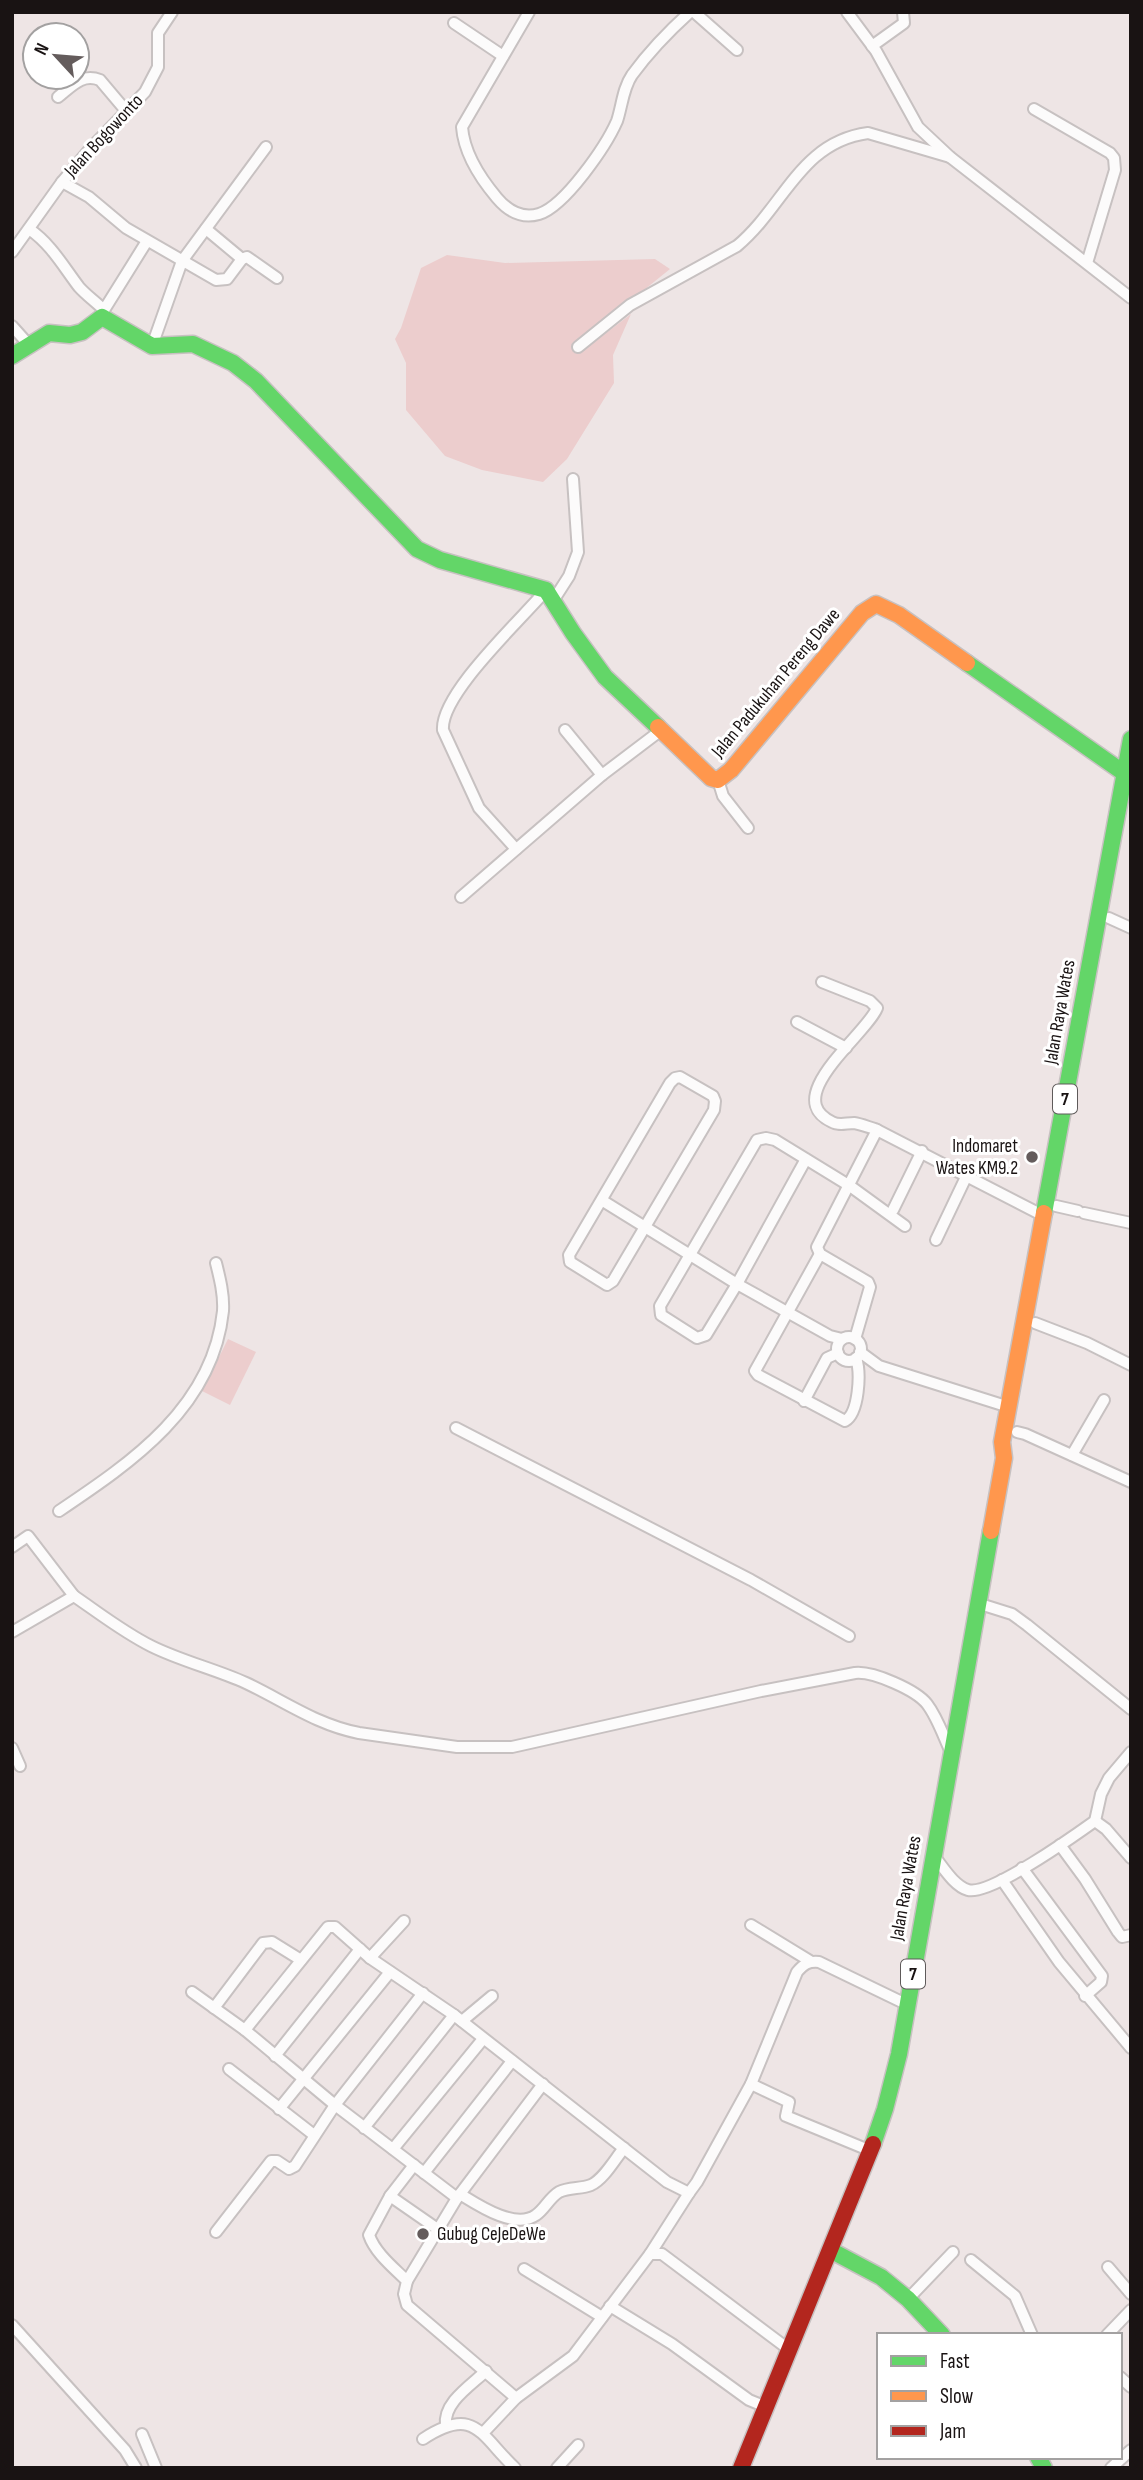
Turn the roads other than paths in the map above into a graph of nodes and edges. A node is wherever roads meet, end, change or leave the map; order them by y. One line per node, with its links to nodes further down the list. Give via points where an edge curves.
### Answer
1 (172, 12): 12 (street, Jalan Bogowonto, via 158,33 156,75)
2 (529, 12): 9 (street)
3 (692, 12): 8 (street); 9 (street, via 631,76 616,121 594,161 541,214 517,215 498,199 472,163 463,134 466,119)
4 (847, 12): 7 (street)
5 (903, 12): 7 (street, via 904,23)
6 (454, 23): 9 (street)
7 (872, 46): 14 (street, via 918,127)
8 (737, 50)
9 (503, 56)
10 (58, 97): 12 (street, via 84,78 96,78)
11 (1034, 109): 22 (street, via 1114,158 1115,170)
12 (127, 113): 15 (street, Jalan Bogowonto)
13 (266, 147): 17 (street)
14 (950, 157): 22 (street); 29 (street, via 868,133 829,145 812,157 752,234 630,305)
15 (62, 182): 16 (street, Jalan Bogowonto); 18 (street)
16 (29, 229): 19 (street, Jalan Bogowonto); 25 (street, via 47,244)
17 (206, 229): 20 (street); 21 (street)
18 (147, 241): 21 (street); 25 (street)
19 (12, 252)
20 (242, 258): 21 (street, via 223,281); 23 (street, via 252,259)
21 (182, 261): 28 (street)
22 (1087, 263): 24 (street)
23 (277, 278)
24 (1131, 298)
25 (103, 314): 27 (main road, via 82,331 49,333); 28 (main road)
26 (12, 326): 27 (street)
27 (29, 345): 30 (main road)
28 (152, 346): 32 (main road, via 193,344 233,363 428,556)
29 (578, 347)
30 (12, 356)
31 (573, 479): 32 (street, via 578,552 569,576)
32 (550, 596): 34 (main road, Jalan Padukuhan Pereng Dawe, via 605,677); 41 (street, via 470,676 442,720 479,808)
33 (565, 730): 37 (street)
34 (660, 731): 37 (street); 38 (main road, Jalan Padukuhan Pereng Dawe, via 704,773)
35 (1131, 739): 36 (main road, Jalan Raya Wates / 7)
36 (1125, 773): 38 (main road, Jalan Padukuhan Pereng Dawe, via 899,615 876,604 863,613 732,770); 55 (main road, Jalan Raya Wates / 7)
37 (603, 775): 41 (street)
38 (718, 780): 40 (street, via 723,796)
39 (1130, 797): 43 (main road, Jalan Raya Wates)
40 (748, 828)
41 (516, 849): 42 (street)
42 (461, 897)
43 (1109, 918): 44 (street); 55 (main road, Jalan Raya Wates)
44 (1131, 928)
45 (822, 982): 47 (street, via 876,1005 876,1012)
46 (797, 1022): 47 (street)
47 (846, 1048): 48 (street, via 819,1082 817,1105 832,1122)
48 (877, 1130): 49 (street); 52 (street)
49 (922, 1151): 51 (street); 54 (street)
50 (806, 1159): 52 (street); 60 (street, via 771,1139 757,1140); 63 (street)
51 (967, 1175): 55 (street); 59 (street)
52 (850, 1186): 57 (street); 61 (street, via 817,1247)
53 (603, 1200): 58 (street); 58 (street, via 568,1259 607,1285); 58 (street, via 672,1080 680,1077 713,1096 714,1110)
54 (893, 1210)
55 (1050, 1211): 56 (street, via 1081,1212); 65 (main road, Jalan Raya Wates); 73 (main road, Jalan Raya Wates / 7)
56 (1131, 1223)
57 (905, 1226)
58 (646, 1227): 60 (street)
59 (936, 1240)
60 (690, 1254): 63 (street); 63 (street, via 659,1312 697,1338 706,1335)
61 (820, 1254): 64 (street); 67 (street, via 868,1282)
62 (216, 1263): 79 (street, via 223,1310 209,1363 189,1402 104,1481)
63 (737, 1284): 64 (street)
64 (787, 1313): 66 (street); 72 (street, via 755,1371)
65 (1035, 1322): 70 (street); 75 (main road, Jalan Raya Wates)
66 (842, 1339): 67 (street); 68 (street)
67 (855, 1339): 69 (street, via 860,1344)
68 (838, 1353): 69 (street, via 846,1360); 72 (street, via 827,1358)
69 (858, 1355): 72 (street, via 860,1374 854,1412 848,1421); 73 (street, via 879,1366)
70 (1131, 1365)
71 (1104, 1400): 76 (street)
72 (804, 1401)
73 (1009, 1407): 77 (main road, Jalan Raya Wates / 7, via 1002,1442)
74 (456, 1428): 84 (street, via 751,1580)
75 (1017, 1432): 76 (street); 77 (main road, Jalan Raya Wates)
76 (1072, 1455): 78 (street)
77 (1004, 1458): 82 (main road, Jalan Raya Wates / 7)
78 (1131, 1482)
79 (59, 1511)
80 (12, 1547): 81 (street, via 28,1536)
81 (74, 1596): 83 (street); 88 (street, via 151,1647 234,1678 344,1730 457,1746 512,1747 860,1673 881,1678 922,1699)
82 (977, 1604): 85 (street, via 996,1608 1027,1625); 88 (main road, Jalan Raya Wates / 7)
83 (12, 1632)
84 (849, 1636)
85 (1131, 1709)
86 (12, 1748): 89 (street)
87 (1131, 1752): 90 (street, via 1109,1778)
88 (951, 1754): 92 (main road, Jalan Raya Wates / 7)
89 (20, 1766)
90 (1095, 1821): 91 (street); 93 (street)
91 (1060, 1846): 94 (street); 98 (street, via 1118,1932 1122,1937)
92 (933, 1854): 95 (street, via 968,1890); 108 (main road, Jalan Raya Wates / 7)
93 (1131, 1858)
94 (1022, 1868): 95 (street); 107 (street, via 1102,1976)
95 (1002, 1880): 107 (street)
96 (404, 1921): 100 (street)
97 (751, 1925): 102 (street)
98 (1131, 1935)
99 (359, 1949): 100 (street); 101 (street, via 330,1926); 114 (street)
100 (370, 1958): 103 (street)
101 (301, 1960): 109 (street, via 272,1942 263,1943); 111 (street)
102 (810, 1961): 108 (street); 119 (street, via 797,1972)
103 (390, 1972): 105 (street); 117 (street)
104 (192, 1992): 109 (street)
105 (424, 1993): 110 (street); 120 (street)
106 (492, 1996): 110 (street)
107 (1085, 1996): 113 (street)
108 (908, 2005): 126 (main road, Jalan Raya Wates / 7)
109 (214, 2008): 111 (street)
110 (458, 2018): 112 (street); 122 (street)
111 (245, 2030): 114 (street)
112 (483, 2039): 115 (street); 125 (street)
113 (1131, 2048)
114 (275, 2056): 117 (street)
115 (512, 2062): 118 (street); 128 (street)
116 (229, 2069): 121 (street)
117 (302, 2079): 120 (street); 121 (street)
118 (543, 2084): 124 (street); 131 (street)
119 (751, 2084): 126 (street, via 789,2102 786,2116); 129 (street)
120 (335, 2105): 122 (street); 123 (street)
121 (279, 2109): 123 (street)
122 (364, 2128): 125 (street)
123 (314, 2135): 133 (street, via 292,2169 271,2161)
124 (624, 2148): 129 (street); 131 (street, via 590,2186 558,2193 524,2220 491,2213)
125 (393, 2150): 127 (street)
126 (871, 2151): 134 (main road, Jalan Raya Wates / 7)
127 (414, 2165): 128 (street); 130 (street)
128 (424, 2173): 131 (street)
129 (689, 2193): 136 (street)
130 (390, 2196): 132 (street); 140 (street, via 369,2235)
131 (458, 2196): 132 (street)
132 (439, 2230): 140 (street)
133 (216, 2232)
134 (832, 2251): 142 (main road, via 881,2277); 150 (main road, Jalan Raya Wates / 7)
135 (953, 2252): 142 (street)
136 (650, 2254): 143 (street); 150 (street, via 662,2254)
137 (971, 2260): 148 (street, via 1015,2296)
138 (1108, 2267): 141 (street)
139 (524, 2269): 145 (street)
140 (407, 2281): 151 (street, via 407,2305)
141 (1131, 2294)
142 (908, 2300): 147 (main road)
143 (611, 2306): 145 (street); 153 (street)
144 (1131, 2310): 149 (street)
145 (602, 2317): 152 (street, via 566,2362)
146 (12, 2325): 159 (street)
147 (940, 2333)
148 (1031, 2333)
149 (1109, 2333)
150 (791, 2351): 153 (main road, Jalan Raya Wates / 7)
151 (486, 2371): 152 (street); 154 (street, via 446,2411)
152 (516, 2398): 155 (street)
153 (766, 2407): 163 (main road, Jalan Raya Wates / 7)
154 (446, 2425): 155 (street, via 466,2424); 157 (street)
155 (484, 2432): 161 (street)
156 (142, 2434): 160 (street)
157 (423, 2439)
158 (578, 2445): 162 (street)
159 (136, 2468)
160 (156, 2468)
161 (515, 2468)
162 (557, 2468)
163 (741, 2468)

